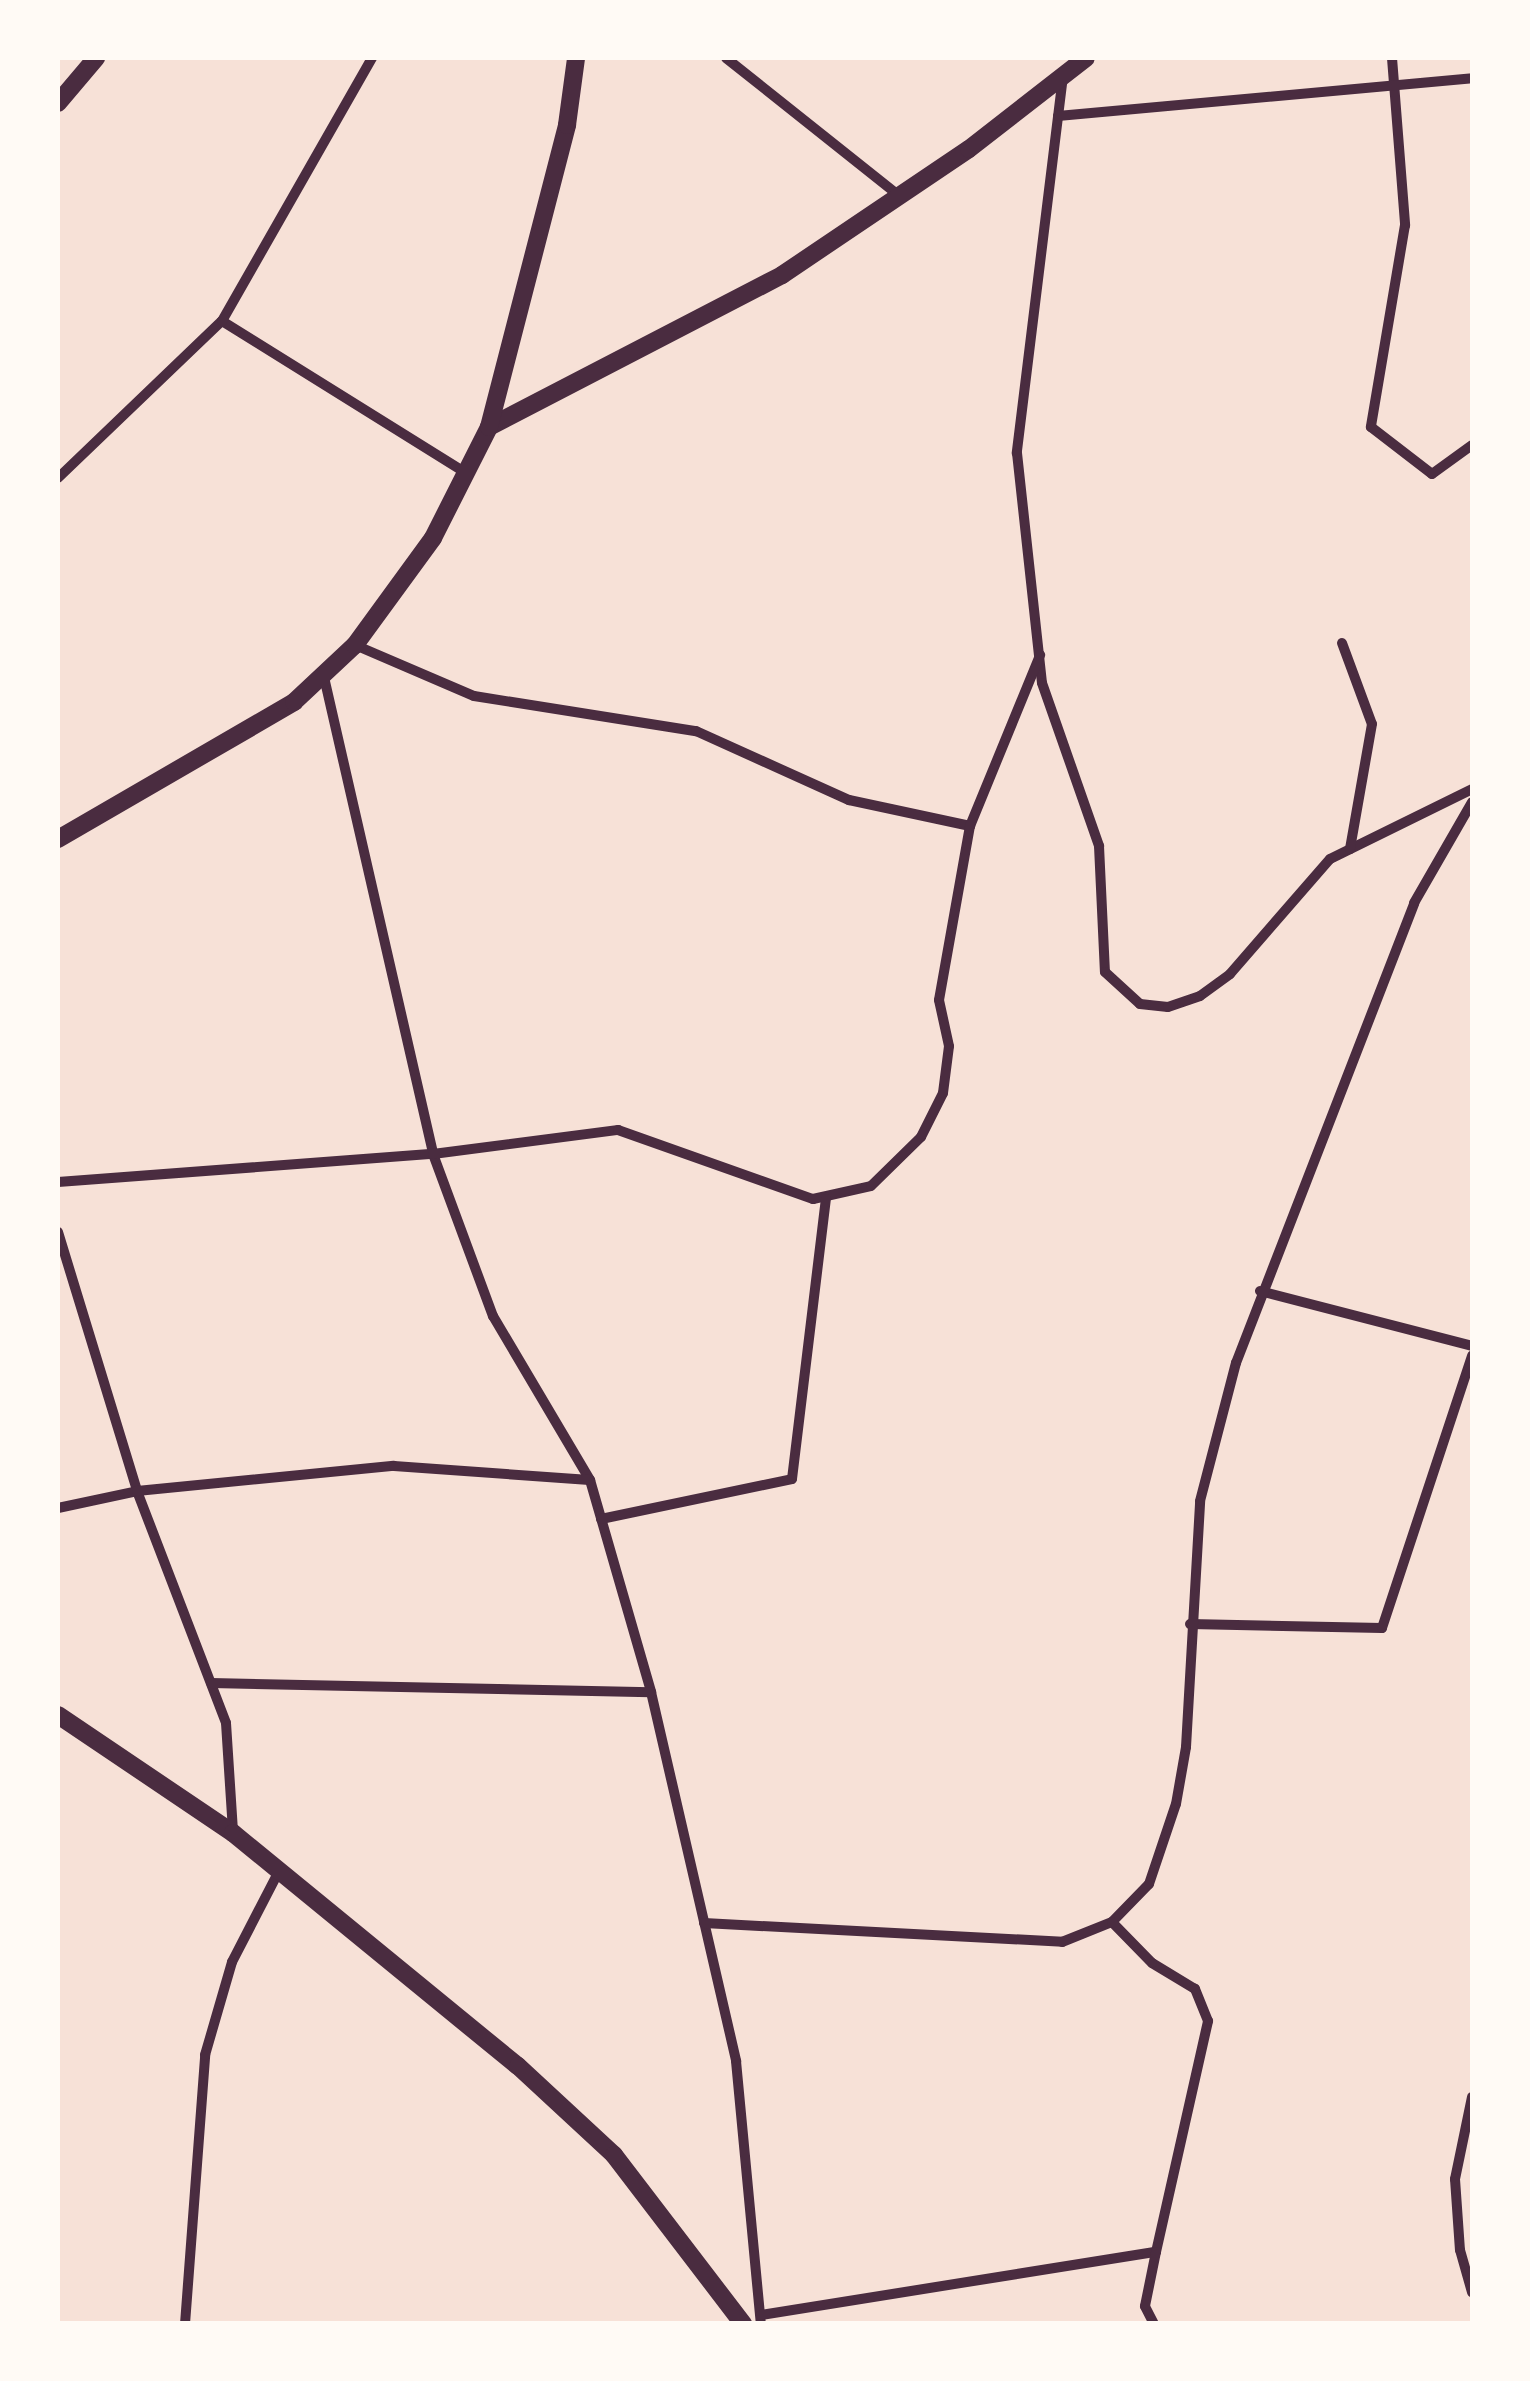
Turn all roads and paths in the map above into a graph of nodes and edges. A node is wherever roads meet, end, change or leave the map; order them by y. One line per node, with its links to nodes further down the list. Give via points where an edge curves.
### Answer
1 (96, 58): 10 (street)
2 (372, 58): 13 (street)
3 (576, 58): 14 (street, via 568,125)
4 (726, 58): 12 (street)
5 (1086, 58): 7 (street)
6 (1392, 58): 9 (street)
7 (1063, 75): 11 (street); 12 (street)
8 (1472, 78): 9 (street)
9 (1396, 86): 11 (street); 15 (street, via 1405,225 1371,427 1432,474)
10 (58, 103)
11 (1058, 116): 20 (street, via 1018,453)
12 (901, 198): 14 (street, via 684,330)
13 (222, 321): 16 (street); 17 (street)
14 (489, 426): 16 (street)
15 (1472, 444)
16 (466, 473): 19 (street, via 433,538)
17 (58, 478)
18 (1342, 642): 26 (street, via 1372,724)
19 (355, 644): 21 (street); 24 (street, via 474,696 696,731 848,800)
20 (1040, 656): 24 (street); 26 (street, via 1042,683 1099,846 1101,956 1127,998 1168,1007 1216,986 1330,858)
21 (324, 676): 25 (street, via 225,747); 27 (street)
22 (1472, 789): 26 (street)
23 (1472, 802): 31 (street, via 1414,903)
24 (970, 826): 29 (street, via 940,1000 948,1058 934,1116 890,1172 852,1194)
25 (58, 839)
26 (1350, 848)
27 (433, 1154): 28 (street); 29 (street, via 618,1130); 35 (street, via 493,1316)
28 (58, 1182)
29 (826, 1198): 38 (street, via 792,1479)
30 (58, 1232): 36 (street)
31 (1260, 1291): 32 (street); 39 (street, via 1200,1500)
32 (1472, 1346)
33 (1472, 1356): 34 (street)
34 (1470, 1377): 39 (street, via 1382,1628)
35 (590, 1480): 36 (street, via 394,1466); 38 (street)
36 (137, 1491): 37 (street); 40 (street)
37 (58, 1508)
38 (602, 1519): 41 (street)
39 (1190, 1624): 45 (street, via 1190,1702 1176,1804 1149,1884)
40 (212, 1683): 41 (street); 43 (street, via 226,1723)
41 (651, 1692): 46 (street)
42 (58, 1715): 43 (street)
43 (233, 1834): 44 (street)
44 (280, 1869): 50 (street, via 420,1981 614,2154); 51 (street, via 232,1962 205,2055)
45 (1112, 1922): 46 (street, via 1088,1935 1034,1944); 48 (street, via 1152,1963 1194,1989 1208,2021)
46 (704, 1923): 50 (street, via 736,2062)
47 (1472, 2098): 49 (street, via 1455,2179 1460,2250)
48 (1156, 2252): 50 (street); 52 (street, via 1145,2306)
49 (1472, 2292)
50 (755, 2321)
51 (186, 2324)
52 (1154, 2324)

